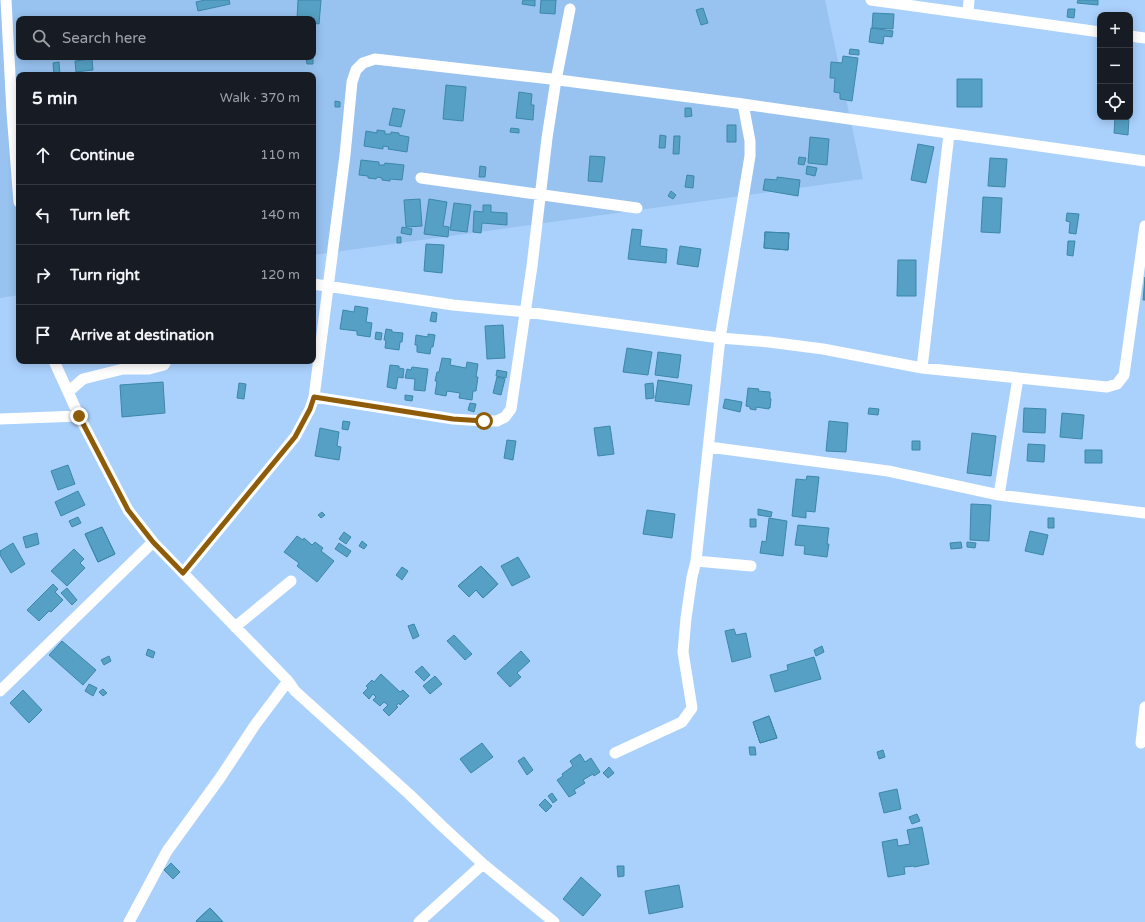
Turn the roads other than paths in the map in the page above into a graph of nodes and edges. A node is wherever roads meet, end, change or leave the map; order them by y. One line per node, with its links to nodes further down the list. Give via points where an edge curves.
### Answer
1 (6, 0): 13 (street)
2 (872, 0): 5 (street)
3 (969, 0): 5 (street)
4 (570, 9): 9 (street)
5 (968, 14): 6 (street)
6 (1097, 32)
7 (1133, 36): 8 (street)
8 (1145, 38)
9 (556, 80): 10 (street); 15 (street); 19 (street, via 375,59 363,63 356,70 352,82)
10 (743, 104): 11 (street); 21 (street, via 750,141 750,156)
11 (949, 134): 12 (street); 24 (street)
12 (1145, 162)
13 (16, 163)
14 (421, 178): 15 (street)
15 (541, 194): 16 (street); 20 (street)
16 (637, 208)
17 (1145, 226): 25 (street, via 1124,376 1117,384 1107,387)
18 (316, 284): 19 (street)
19 (328, 286): 20 (street, via 453,305); 27 (street)
20 (526, 312): 21 (street); 27 (street, via 512,409 505,418 497,421 453,419)
21 (720, 338): 24 (street, via 823,349); 30 (street)
22 (55, 364): 26 (street)
23 (164, 364): 26 (street, via 148,369 123,369 83,379)
24 (922, 368): 25 (street)
25 (1018, 378): 31 (street)
26 (68, 392): 28 (street)
27 (314, 397): 36 (street, via 295,437)
28 (79, 416): 29 (street); 33 (street, via 128,510)
29 (0, 419)
30 (709, 447): 31 (street, via 888,471); 34 (street)
31 (999, 494): 32 (street)
32 (1145, 513)
33 (153, 542): 36 (street); 40 (street)
34 (696, 561): 35 (street); 43 (street, via 687,611 684,652 692,708 682,722)
35 (751, 566)
36 (183, 573): 38 (street)
37 (291, 581): 38 (street)
38 (235, 627): 39 (street)
39 (288, 681): 44 (street, via 295,691); 45 (street, via 167,851)
40 (0, 690)
41 (1145, 707): 42 (street)
42 (1141, 743)
43 (615, 753)
44 (483, 864): 46 (street); 47 (street)
45 (129, 922)
46 (419, 922)
47 (554, 922)

